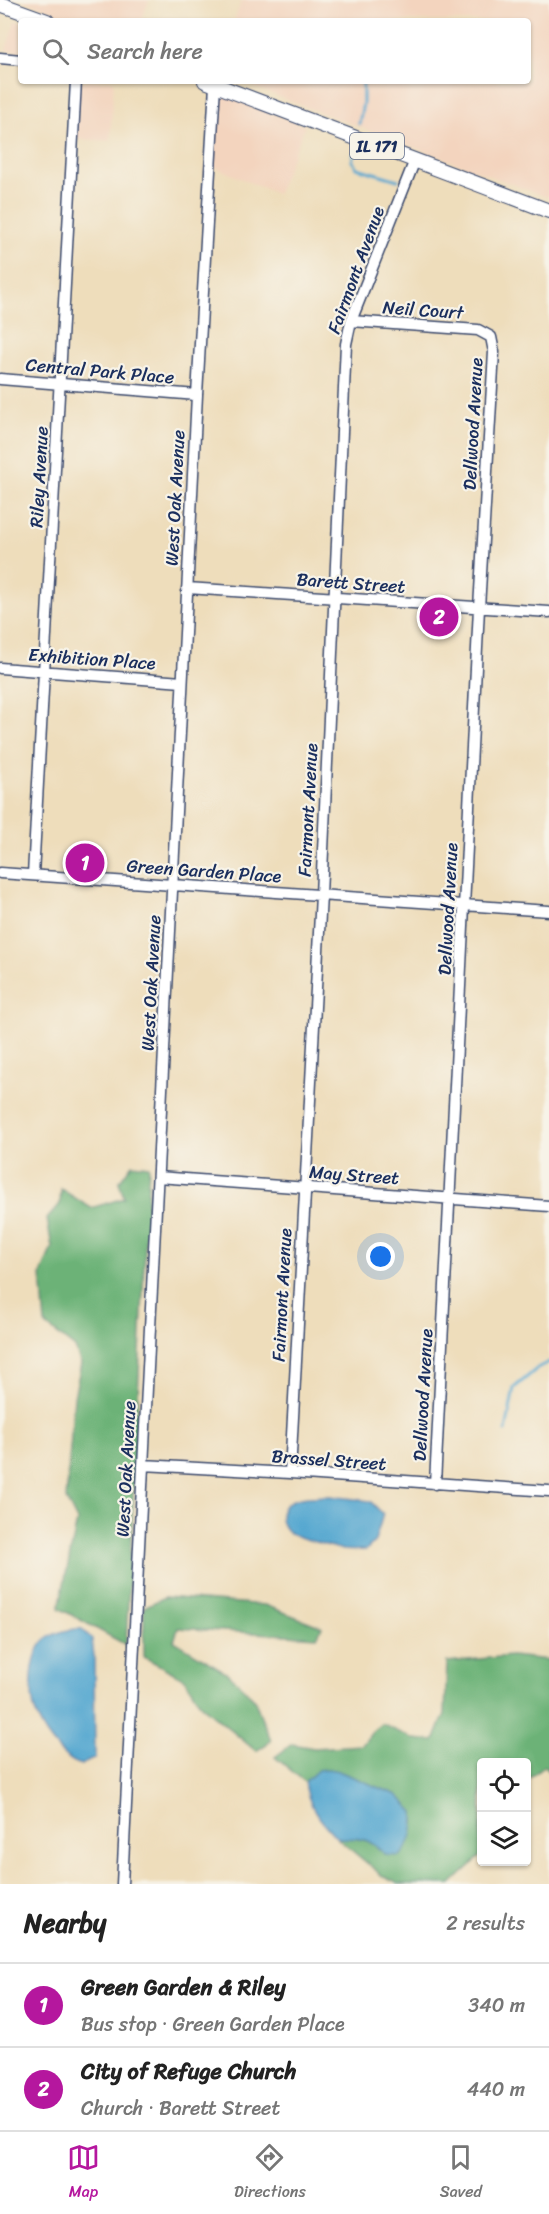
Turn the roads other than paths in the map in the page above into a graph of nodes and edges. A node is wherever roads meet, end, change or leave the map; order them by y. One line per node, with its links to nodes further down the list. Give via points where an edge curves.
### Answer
1 (0, 4): 2 (main road)
2 (39, 18)
3 (0, 58): 4 (street)
4 (18, 60)
5 (76, 84): 13 (street, Riley Avenue)
6 (210, 84): 14 (street, West Oak Avenue)
7 (213, 84): 8 (main road, IL 171)
8 (415, 160): 9 (main road, IL 171); 10 (street, Fairmont Avenue)
9 (549, 211)
10 (351, 321): 11 (street, Neil Court, via 478,330); 16 (street, Fairmont Avenue, via 346,344)
11 (490, 338): 17 (street, Dellwood Avenue, via 494,352)
12 (0, 379): 13 (street, Central Park Place)
13 (61, 383): 14 (street, Central Park Place); 20 (street, Riley Avenue)
14 (197, 395): 15 (street, West Oak Avenue)
15 (187, 588): 16 (street, Barett Street); 21 (street, West Oak Avenue)
16 (334, 598): 17 (street, Barett Street); 25 (street, Fairmont Avenue)
17 (478, 608): 18 (street, Barett Street); 26 (street, Dellwood Avenue)
18 (549, 612)
19 (0, 668): 20 (street, Exhibition Place)
20 (44, 671): 21 (street, Exhibition Place); 23 (street, Riley Avenue)
21 (182, 682): 24 (street, West Oak Avenue)
22 (0, 873): 23 (street, Green Garden Place)
23 (33, 875): 24 (street, Green Garden Place)
24 (172, 885): 25 (street, Green Garden Place); 28 (street, West Oak Avenue)
25 (321, 895): 26 (street, Green Garden Place); 29 (street, Fairmont Avenue)
26 (465, 905): 27 (street, Green Garden Place); 30 (street, Dellwood Avenue)
27 (549, 911)
28 (158, 1177): 29 (street, May Street); 32 (street, West Oak Avenue)
29 (303, 1189): 30 (street, May Street); 33 (street, Fairmont Avenue)
30 (449, 1198): 31 (street, May Street); 34 (street, Dellwood Avenue)
31 (549, 1206)
32 (143, 1465): 33 (street, Brassel Street); 36 (street, West Oak Avenue)
33 (290, 1473): 34 (street, Brassel Street)
34 (435, 1484): 35 (street, Brassel Street)
35 (549, 1491)
36 (122, 1884)

